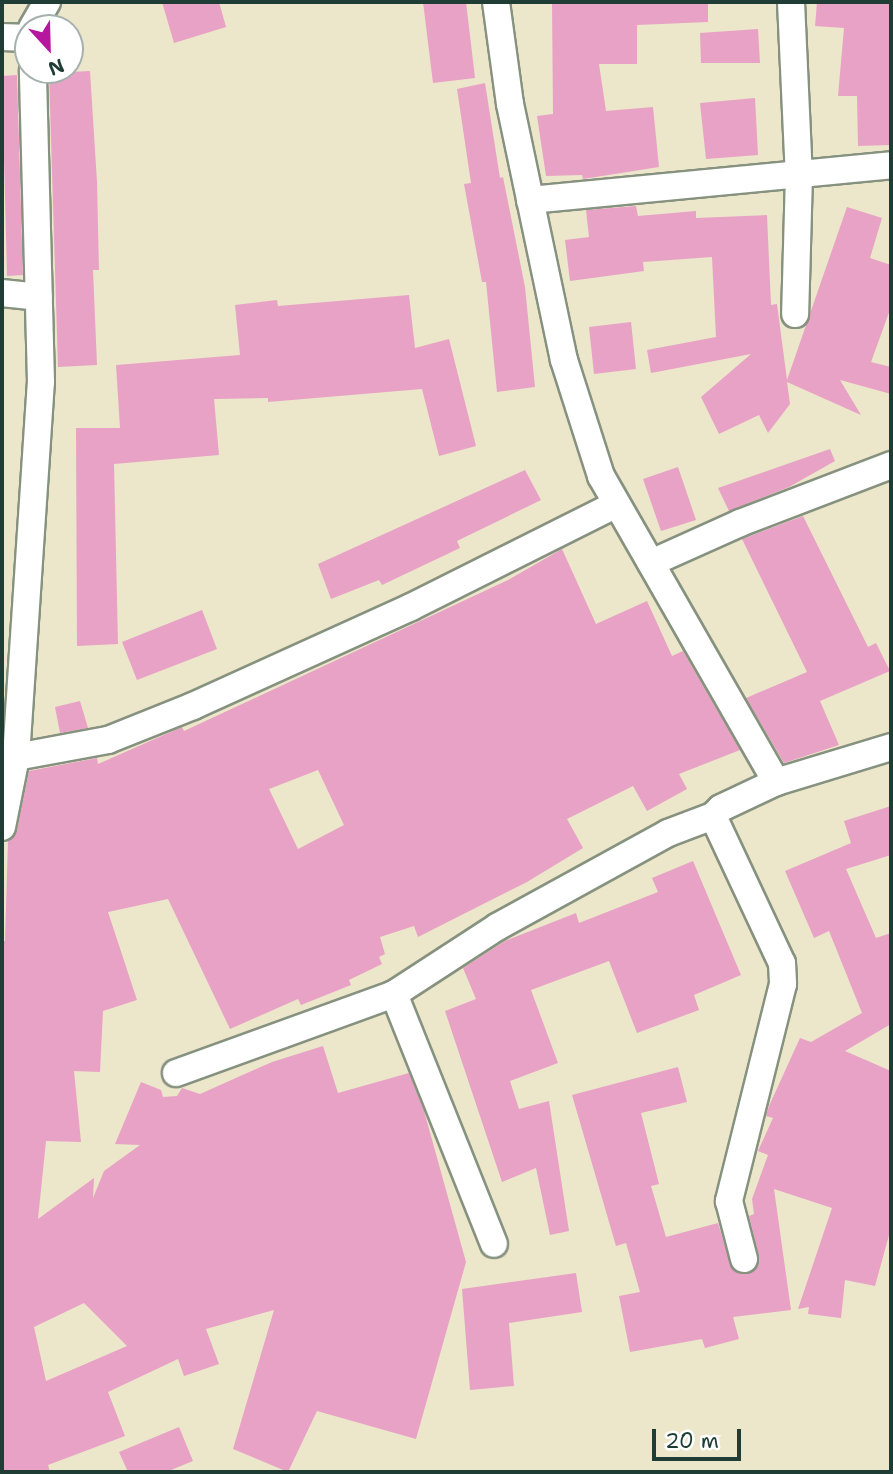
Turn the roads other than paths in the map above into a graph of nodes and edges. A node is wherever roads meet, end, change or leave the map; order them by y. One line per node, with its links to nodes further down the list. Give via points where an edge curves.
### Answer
1 (496, 2): 6 (street)
2 (791, 2): 5 (street)
3 (33, 84): 8 (street)
4 (891, 165): 5 (street)
5 (799, 175): 6 (street); 9 (street)
6 (530, 200): 11 (street, via 564,360)
7 (2, 293): 8 (street)
8 (39, 297): 14 (street, via 41,382)
9 (795, 314)
10 (891, 465): 12 (street)
11 (615, 505): 12 (street); 14 (street, via 411,607 192,706 108,740)
12 (651, 563): 15 (street)
13 (891, 747): 15 (street)
14 (16, 757): 17 (street)
15 (776, 782): 16 (street)
16 (713, 816): 18 (street, via 668,833 498,927); 21 (street, via 782,963 783,984 729,1201)
17 (2, 827)
18 (394, 994): 19 (street); 20 (street)
19 (176, 1073)
20 (494, 1244)
21 (744, 1259)

